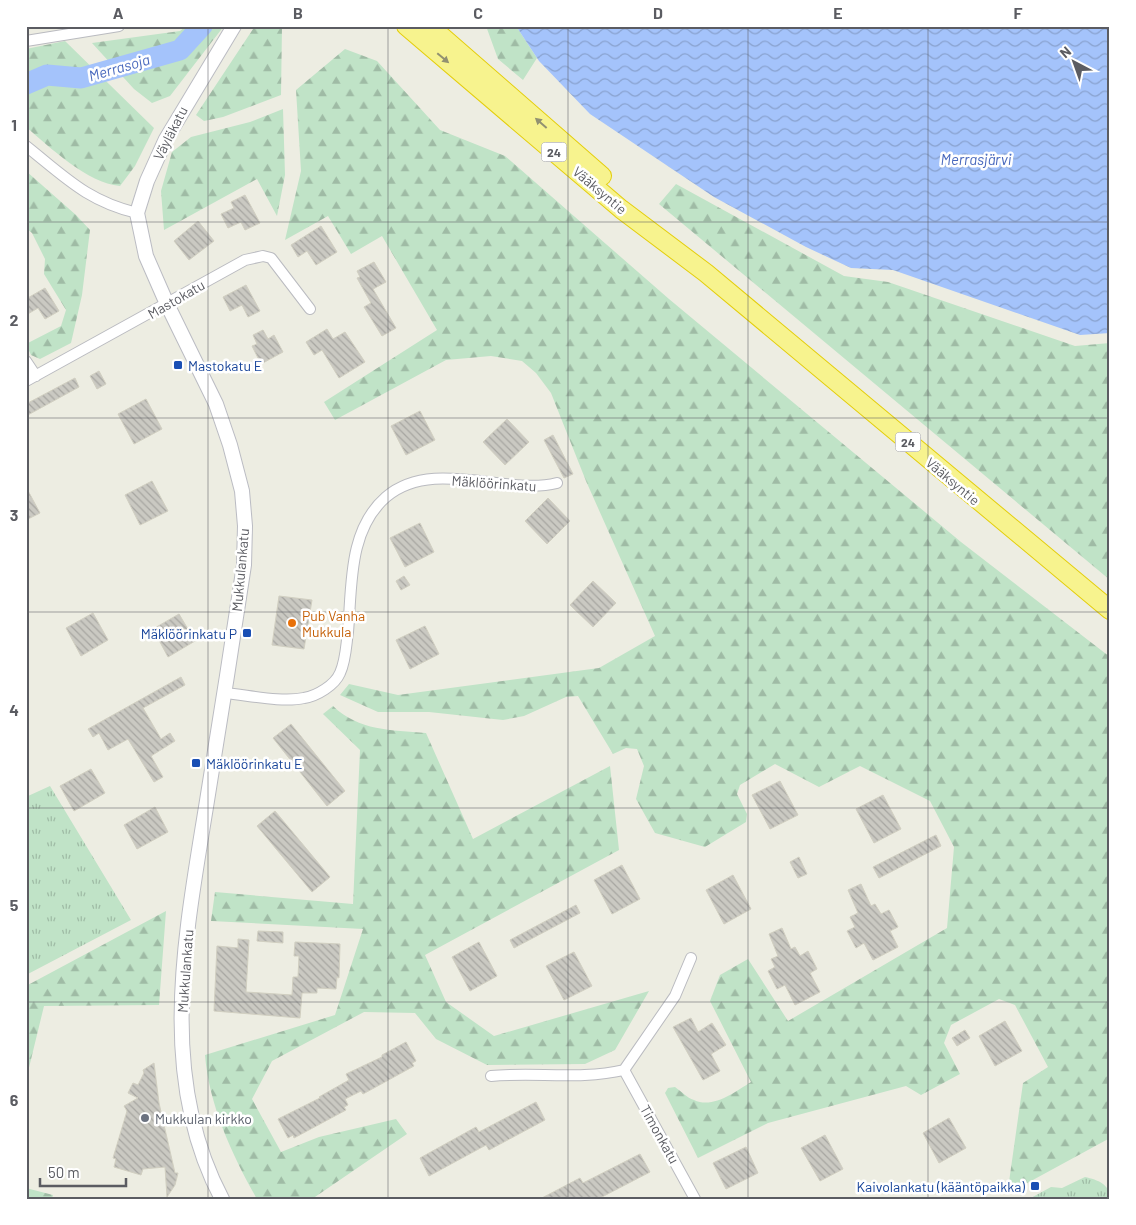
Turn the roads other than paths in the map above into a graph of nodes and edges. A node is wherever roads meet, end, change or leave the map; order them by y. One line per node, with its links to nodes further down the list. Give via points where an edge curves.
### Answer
1 (118, 26): 6 (street)
2 (234, 26): 7 (street, Väyläkatu)
3 (241, 26): 7 (street, Väyläkatu)
4 (406, 26): 10 (highway, Vääksyntie / 24, one-way to 10, via 621,209)
5 (430, 26): 10 (highway, Vääksyntie / 24, one-way to 5, via 630,200)
6 (26, 41)
7 (215, 58): 9 (street, Väyläkatu, via 166,138)
8 (26, 146): 9 (street, via 92,197)
9 (137, 213): 11 (street, Mukkulankatu, via 146,256)
10 (706, 273): 16 (highway, Vääksyntie / 24)
11 (166, 304): 12 (street, Mastokatu, via 245,260 263,256 271,258); 14 (street, Mastokatu); 17 (street, Mukkulankatu, via 216,404 242,491 244,565)
12 (310, 309)
13 (26, 361): 14 (street)
14 (31, 379)
15 (557, 483): 17 (street, Mäklöörinkatu, via 543,486 461,478 403,487 387,497 373,512 358,541 345,656 340,674 326,688 305,698)
16 (1110, 610)
17 (224, 693): 21 (street, Mukkulankatu, via 181,977 185,1076 202,1157)
18 (691, 958): 19 (street, via 675,996)
19 (624, 1070): 20 (street, via 596,1074); 22 (street, Timonkatu)
20 (491, 1076)
21 (220, 1196)
22 (695, 1199)

